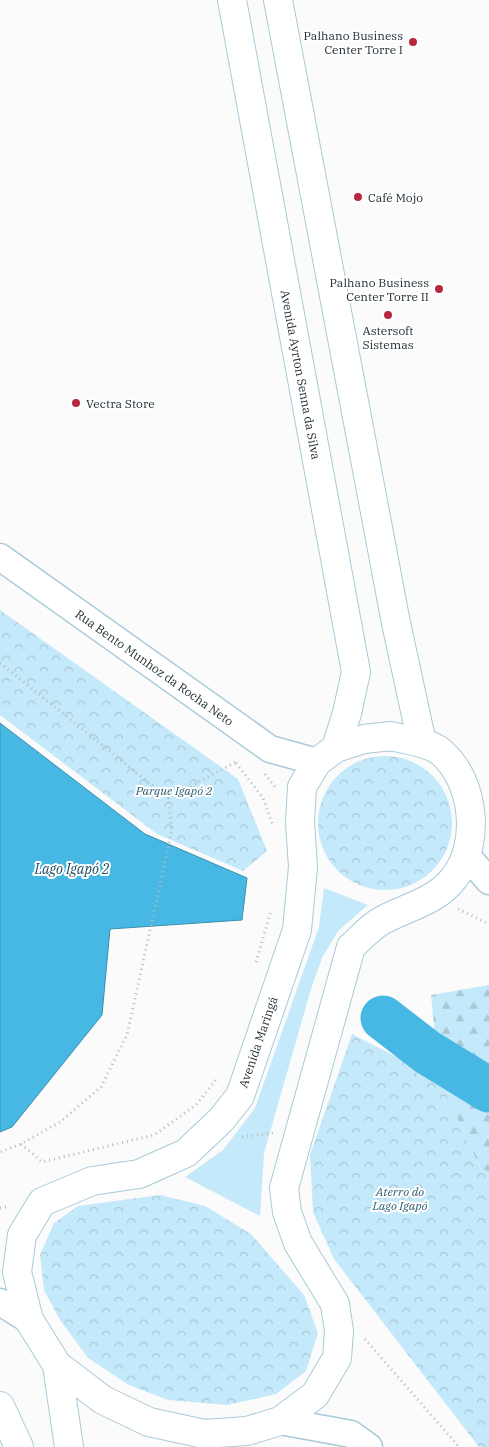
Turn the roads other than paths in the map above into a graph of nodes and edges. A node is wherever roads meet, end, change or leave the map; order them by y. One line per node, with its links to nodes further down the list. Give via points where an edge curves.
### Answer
1 (232, 0): 5 (main road, Avenida Ayrton Senna da Silva, via 356,672 346,713)
2 (278, 0): 4 (main road, via 396,623)
3 (0, 557): 5 (street, Rua Bento Munhoz da Rocha Neto, via 270,749)
4 (422, 743): 5 (main road, Avenida Maringá, via 391,736 364,739); 7 (main road, Avenida Maringá, via 441,752 457,771 468,799 472,828)
5 (326, 755): 6 (main road, Avenida Ayrton Senna da Silva, via 302,787)
6 (300, 822): 10 (main road, Avenida Maringá, via 303,867 297,930 240,1096 221,1120 186,1153 139,1174 92,1181 42,1202 22,1235 17,1272)
7 (466, 855): 8 (street); 13 (main road, Avenida Maringá, via 455,878 435,897 380,921 351,947 284,1188 287,1212 298,1243 334,1304 339,1332 336,1358 315,1395)
8 (489, 881)
9 (0, 1302): 10 (street)
10 (29, 1320): 11 (main road, Avenida Maringá)
11 (57, 1365): 14 (main road, Avenida Maringá, via 103,1400 149,1422); 16 (main road, Avenida Maringá)
12 (0, 1406): 15 (main road)
13 (280, 1421): 14 (main road, Avenida Maringá); 17 (street, via 351,1434)
14 (239, 1439)
15 (19, 1447)
16 (69, 1447)
17 (369, 1447)

